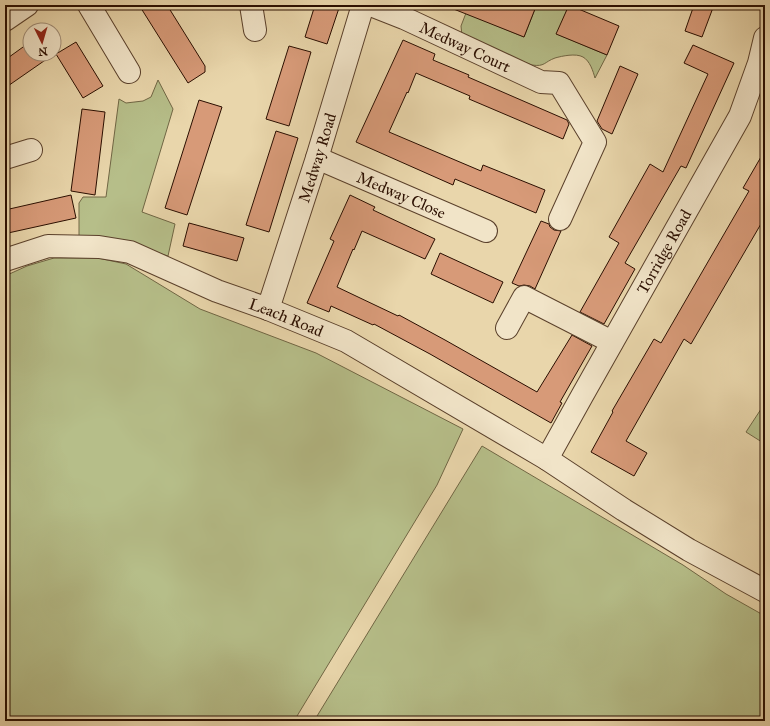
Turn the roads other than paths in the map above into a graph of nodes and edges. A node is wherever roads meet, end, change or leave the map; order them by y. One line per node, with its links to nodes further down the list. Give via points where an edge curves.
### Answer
1 (27, 5): 6 (street)
2 (89, 5): 9 (street)
3 (251, 5): 7 (street)
4 (362, 5): 12 (street, Medway Road)
5 (371, 5): 13 (street, Medway Court, via 541,82 559,83 595,142)
6 (5, 20)
7 (255, 30)
8 (765, 38): 18 (street, Torridge Road, via 740,116)
9 (129, 72)
10 (31, 150): 11 (street)
11 (5, 158)
12 (317, 158): 14 (street, Medway Close); 16 (street, Medway Road)
13 (560, 219)
14 (486, 231)
15 (5, 260): 16 (street, Leach Road, via 48,246 99,247 130,252 217,291)
16 (268, 309): 19 (street, Leach Road, via 346,341)
17 (507, 328): 18 (street, via 524,297)
18 (612, 342): 19 (street, Torridge Road)
19 (547, 459): 20 (street, Leach Road, via 683,546)
20 (765, 591)

